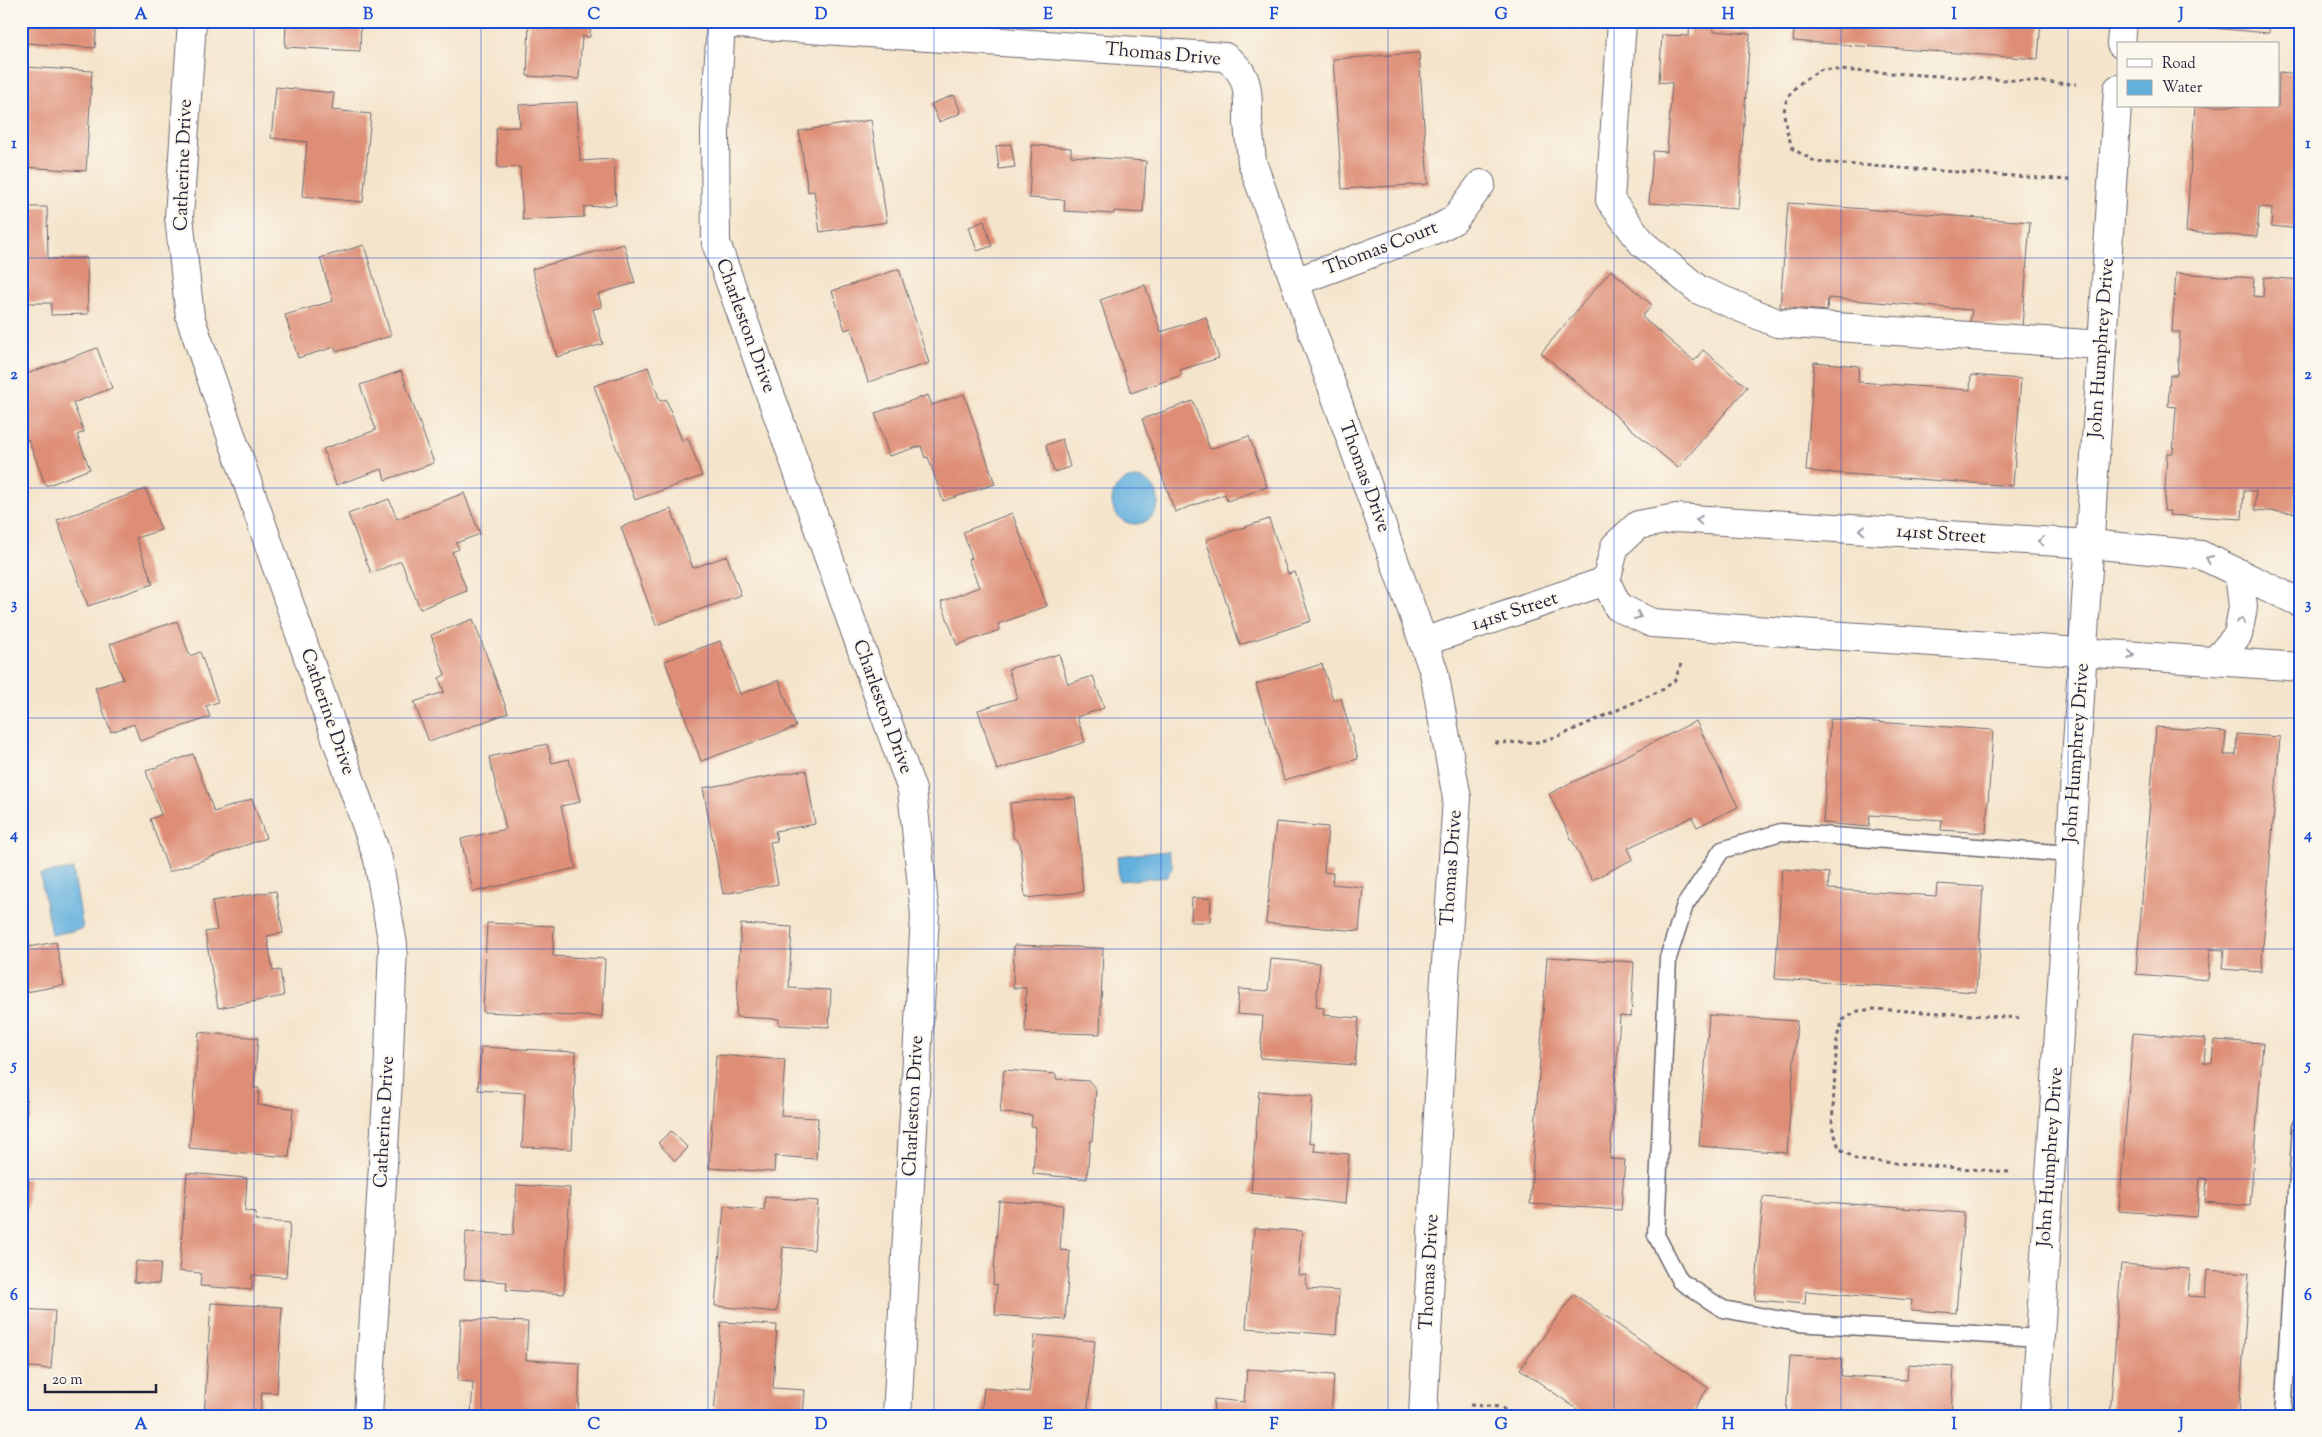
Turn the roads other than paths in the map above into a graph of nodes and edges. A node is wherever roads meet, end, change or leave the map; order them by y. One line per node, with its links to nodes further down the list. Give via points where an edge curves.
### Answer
1 (192, 21): 21 (street, Catherine Drive, via 179,217 190,317 378,859 393,945)
2 (1622, 21): 9 (street, via 1610,200 1643,244 1699,290 1777,323)
3 (2122, 21): 5 (street)
4 (721, 22): 8 (street, Thomas Drive, via 1225,57 1236,65 1248,90 1252,162); 22 (street, Charleston Drive, via 715,131 716,243 912,790 925,915)
5 (2121, 42)
6 (2117, 105): 9 (street, John Humphrey Drive)
7 (1481, 184): 8 (street, Thomas Court, via 1454,220 1440,228)
8 (1295, 282): 14 (street, Thomas Drive)
9 (2102, 345): 10 (street, John Humphrey Drive)
10 (2090, 544): 11 (street, 141st Street, one-way to 10, via 2201,555); 12 (street, 141st Street, one-way to 12, via 1676,518 1638,525 1615,546); 15 (street, John Humphrey Drive)
11 (2239, 573): 13 (street, 141st Street); 16 (street, one-way to 11, via 2238,635 2243,607)
12 (1606, 582): 14 (street, 141st Street); 15 (street, one-way to 15, via 1618,607 1652,623)
13 (2301, 603)
14 (1423, 642): 23 (street, Thomas Drive, via 1434,672 1457,798)
15 (2083, 652): 16 (street, one-way to 16); 18 (street, John Humphrey Drive)
16 (2215, 661): 17 (street)
17 (2301, 668)
18 (2070, 854): 20 (street, John Humphrey Drive); 20 (lane, via 1781,832 1722,850 1685,905 1668,958 1656,1234 1680,1281 1723,1309 1797,1323)
19 (2301, 1126): 25 (lane)
20 (2040, 1338): 24 (street, John Humphrey Drive)
21 (368, 1416)
22 (897, 1416)
23 (1423, 1416)
24 (2035, 1416)
25 (2283, 1416)

